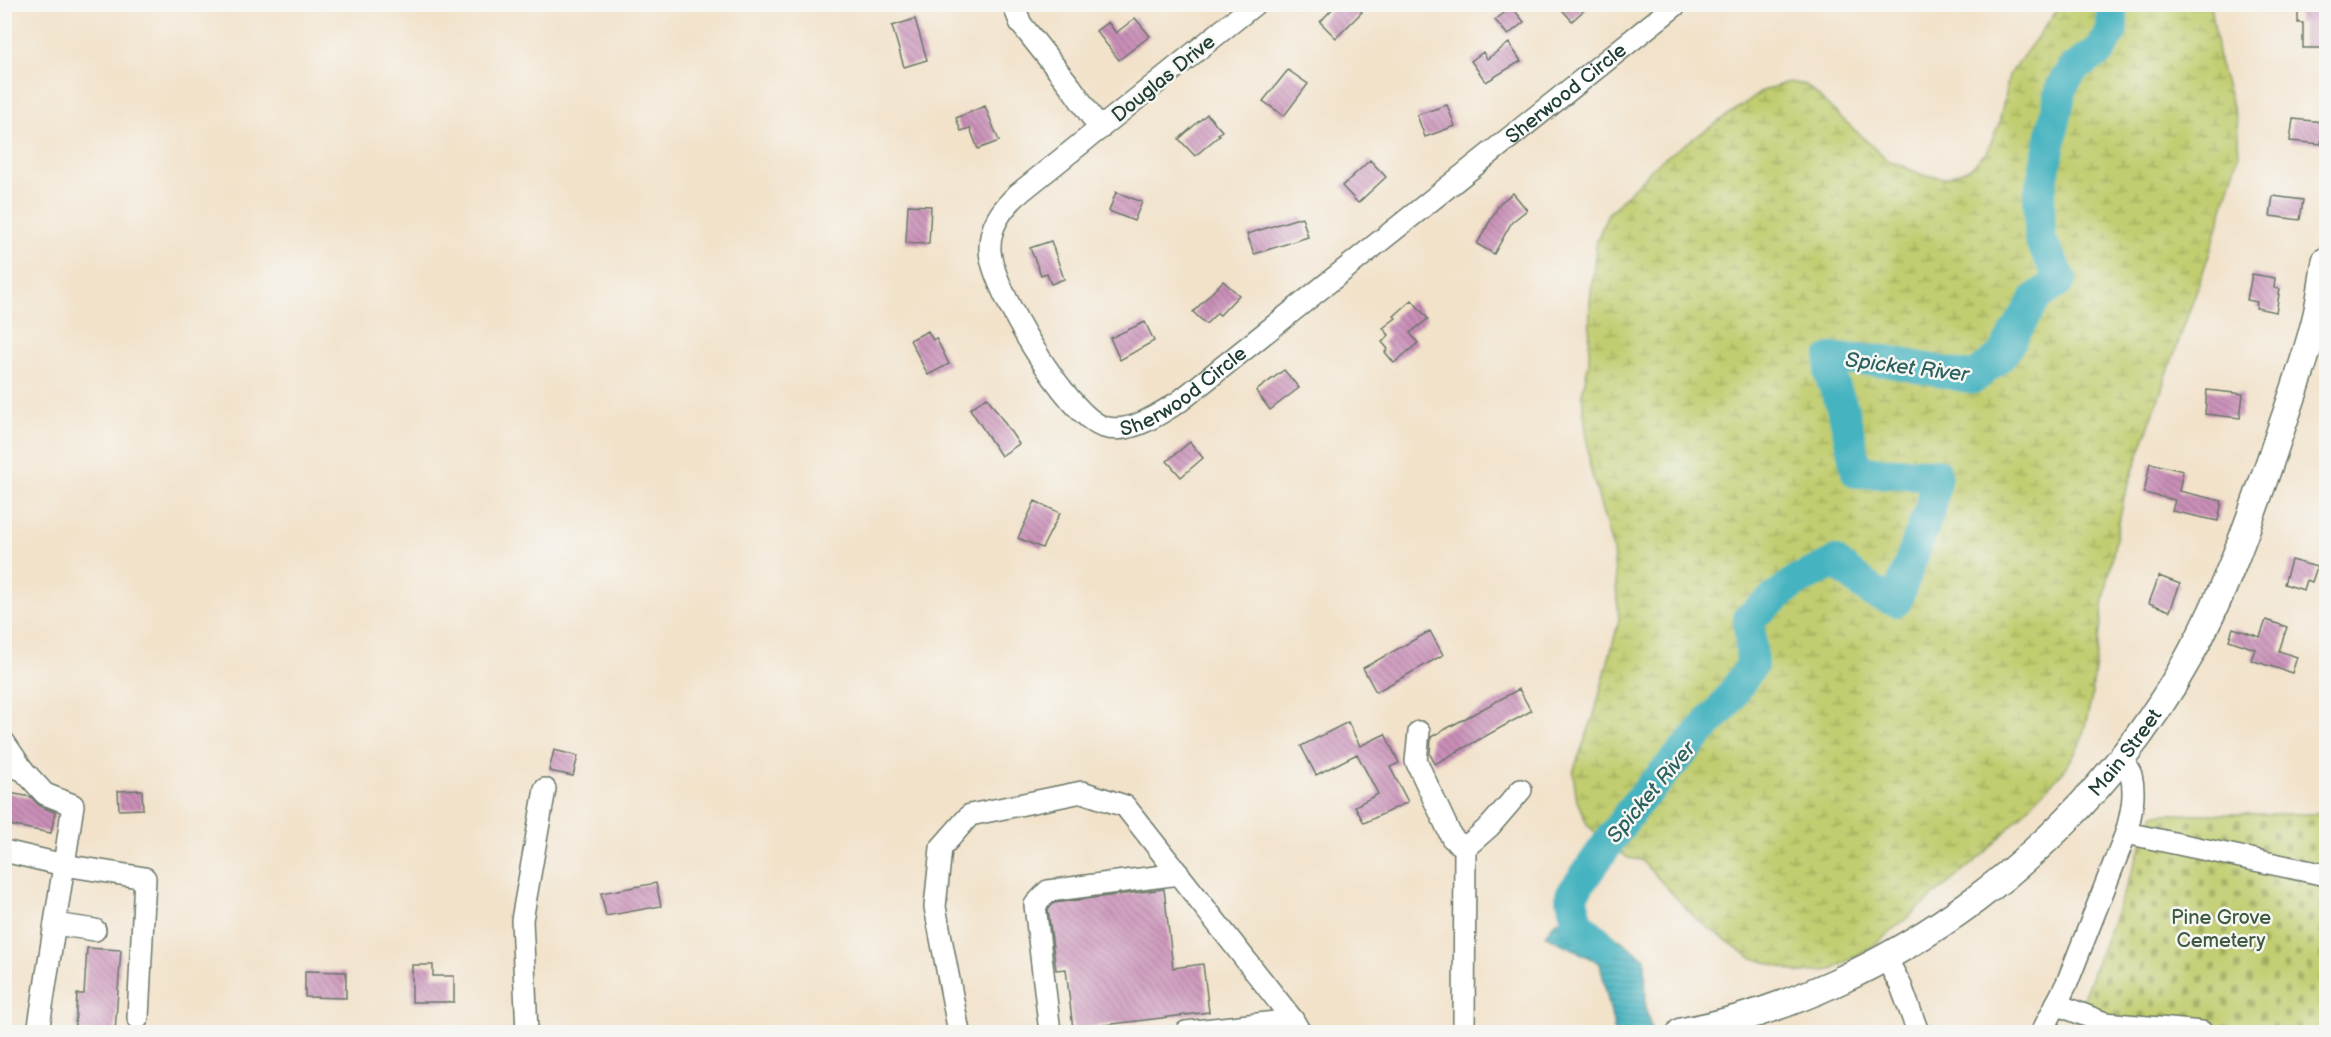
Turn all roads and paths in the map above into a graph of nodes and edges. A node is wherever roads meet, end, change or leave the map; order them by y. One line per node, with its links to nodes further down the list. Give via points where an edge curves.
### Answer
1 (1013, 4): 4 (street, via 1021,24)
2 (1255, 4): 4 (street, Douglas Drive)
3 (1677, 4): 4 (street, Sherwood Circle, via 1196,388 1163,412 1126,428 1105,428 1087,419 1073,404 1018,320 992,265 990,249 994,225 1004,208)
4 (1100, 129)
5 (2326, 261): 8 (main road, Main Street, via 2306,354 2239,546 2190,657)
6 (1419, 732): 13 (street, via 1416,761 1452,838)
7 (4, 742): 9 (street)
8 (2120, 758): 12 (street, via 2131,773 2132,812); 20 (main road, Main Street, via 2052,833 2006,874 1943,923)
9 (14, 767): 15 (street, via 45,794 73,805)
10 (545, 789): 26 (street, via 522,920)
11 (1521, 790): 13 (street)
12 (2126, 833): 17 (street); 21 (street)
13 (1465, 848): 30 (street)
14 (4, 851): 15 (street)
15 (64, 866): 18 (street); 22 (street, via 145,878)
16 (1179, 874): 23 (street); 27 (street, via 1125,806 1082,792 970,815 941,848 935,907); 28 (street, via 1048,891 1035,905)
17 (2326, 875)
18 (55, 924): 19 (street); 25 (street)
19 (95, 930)
20 (1886, 958): 31 (main road, Main Street, via 1779,1006); 32 (street)
21 (2056, 1004): 24 (street); 33 (street)
22 (138, 1018)
23 (1297, 1026): 29 (street)
24 (2105, 1028): 34 (street)
25 (38, 1032)
26 (527, 1032)
27 (959, 1032)
28 (1050, 1032)
29 (1186, 1032)
30 (1464, 1032)
31 (1681, 1032)
32 (1918, 1032)
33 (2042, 1032)
34 (2202, 1032)

